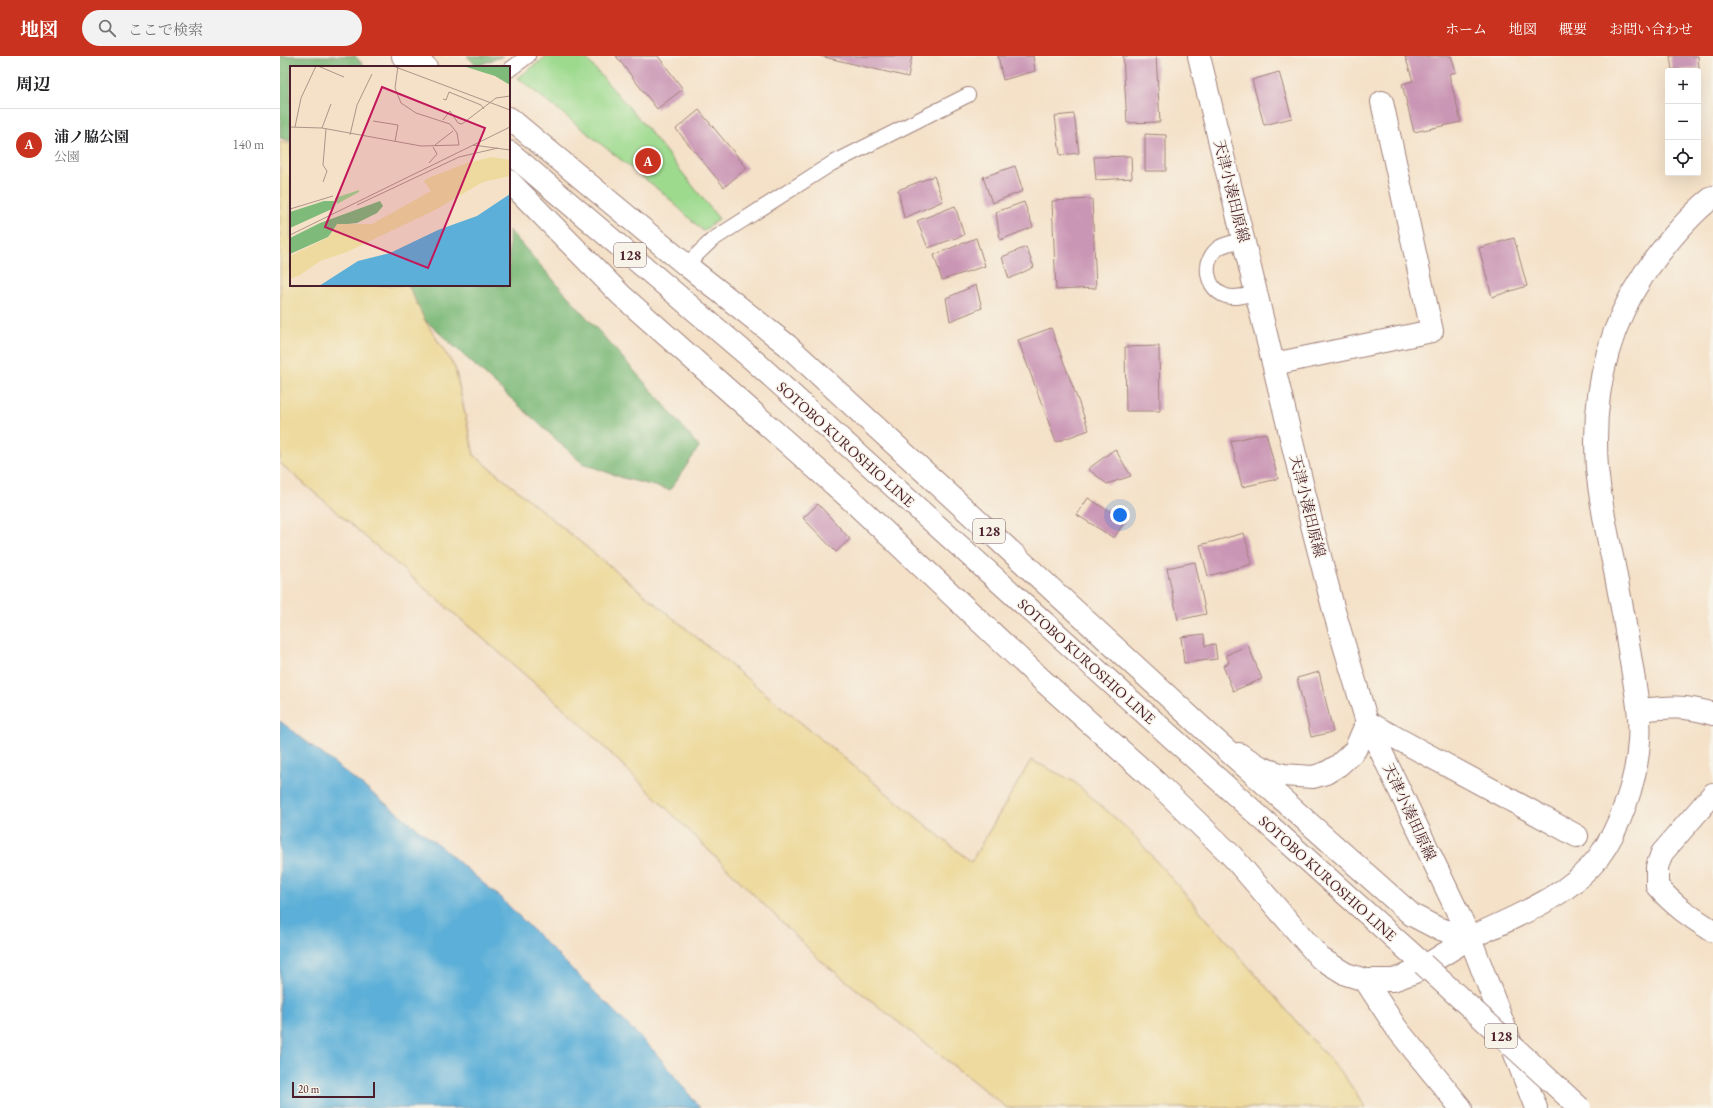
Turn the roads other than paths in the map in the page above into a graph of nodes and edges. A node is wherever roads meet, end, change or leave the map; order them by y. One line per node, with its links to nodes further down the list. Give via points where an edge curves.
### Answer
1 (396, 56): 5 (main road); 6 (main road)
2 (403, 56): 7 (main road)
3 (528, 56): 8 (lane)
4 (1199, 56): 15 (main road, 天津小湊田原線)
5 (404, 66)
6 (409, 66)
7 (424, 66)
8 (510, 69)
9 (968, 95): 16 (lane, via 831,164 712,240)
10 (1382, 102): 18 (main road, via 1432,331)
11 (510, 119): 16 (main road, 128)
12 (510, 153): 30 (main road, SOTOBO KUROSHIO LINE / 128, bridge, via 751,358)
13 (510, 182): 27 (main road, 128, via 621,295 847,496 1041,680 1156,782 1232,856 1320,958 1346,974)
14 (1713, 197): 19 (main road, via 1686,221 1637,285 1615,328 1606,354 1600,385 1597,469)
15 (1243, 240): 17 (main road, 天津小湊田原線); 17 (lane, via 1226,244 1215,251 1209,262 1208,276 1215,289 1225,296 1234,297)
16 (686, 265): 22 (main road, 128, via 787,345)
17 (1257, 292): 18 (main road, 天津小湊田原線)
18 (1274, 364): 21 (main road, 天津小湊田原線, via 1334,611)
19 (1638, 710): 20 (main road, via 1672,706); 26 (main road, via 1639,742 1630,789 1611,837 1598,858 1574,883)
20 (1713, 714)
21 (1367, 722): 22 (main road, via 1355,750 1339,765 1313,777 1283,774 1262,768); 24 (main road); 26 (main road, 天津小湊田原線)
22 (1211, 736): 26 (main road, 128, via 1412,915 1437,928)
23 (1713, 794): 25 (main road, via 1662,853 1656,880 1656,886 1666,897 1685,914)
24 (1577, 836)
25 (1713, 931)
26 (1470, 938): 27 (main road, 128, via 1415,972 1393,980); 29 (main road, 128)
27 (1365, 980): 28 (main road, via 1397,1029)
28 (1461, 1108)
29 (1536, 1108)
30 (1580, 1108)

